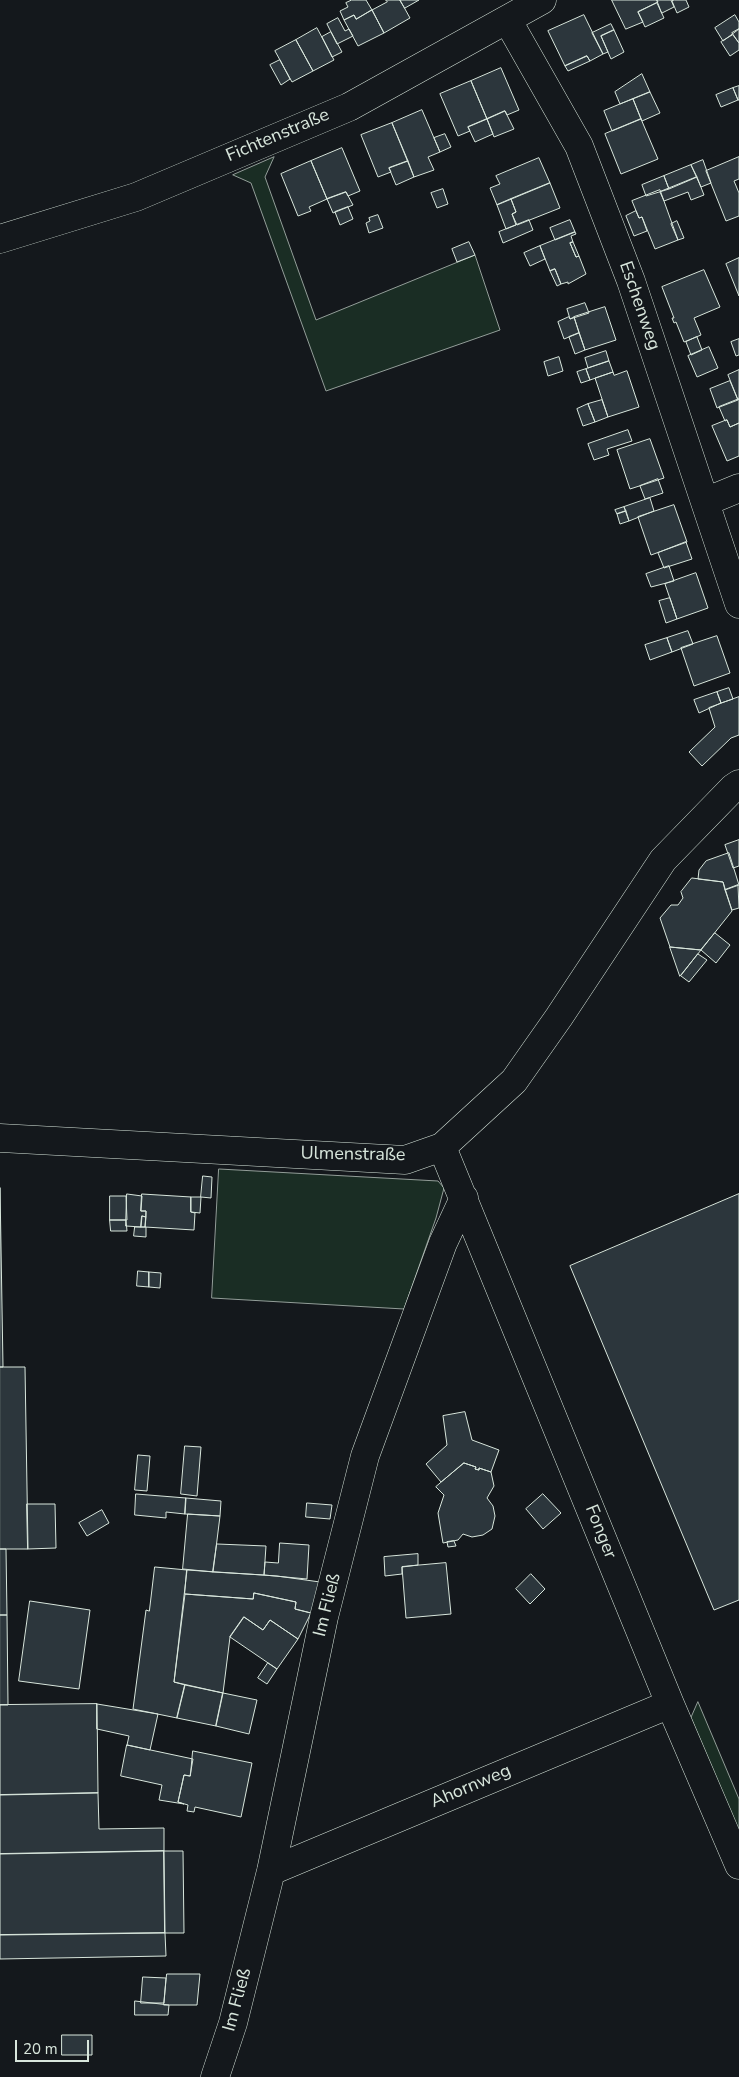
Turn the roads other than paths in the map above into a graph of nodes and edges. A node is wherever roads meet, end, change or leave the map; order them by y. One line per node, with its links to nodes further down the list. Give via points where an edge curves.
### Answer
1 (542, 0): 2 (street, Fichtenstraße)
2 (508, 20): 3 (street, Fichtenstraße, via 349,106 136,196); 5 (street, Eschenweg, via 579,146 632,281)
3 (0, 239)
4 (739, 488): 5 (street)
5 (705, 502): 6 (street, Eschenweg)
6 (739, 604)
7 (739, 784): 9 (street, Ulmenstraße, via 663,860 514,1081)
8 (0, 1138): 9 (street, Ulmenstraße, via 405,1160)
9 (442, 1147): 10 (street)
10 (464, 1198): 11 (street, Fonger); 13 (street, Im Fließ, via 443,1243 365,1456 324,1617)
11 (670, 1704): 12 (street, Fonger); 13 (street, Ahornweg)
12 (739, 1865)
13 (271, 1871): 14 (street, Im Fließ, via 233,2023)
14 (214, 2077)

